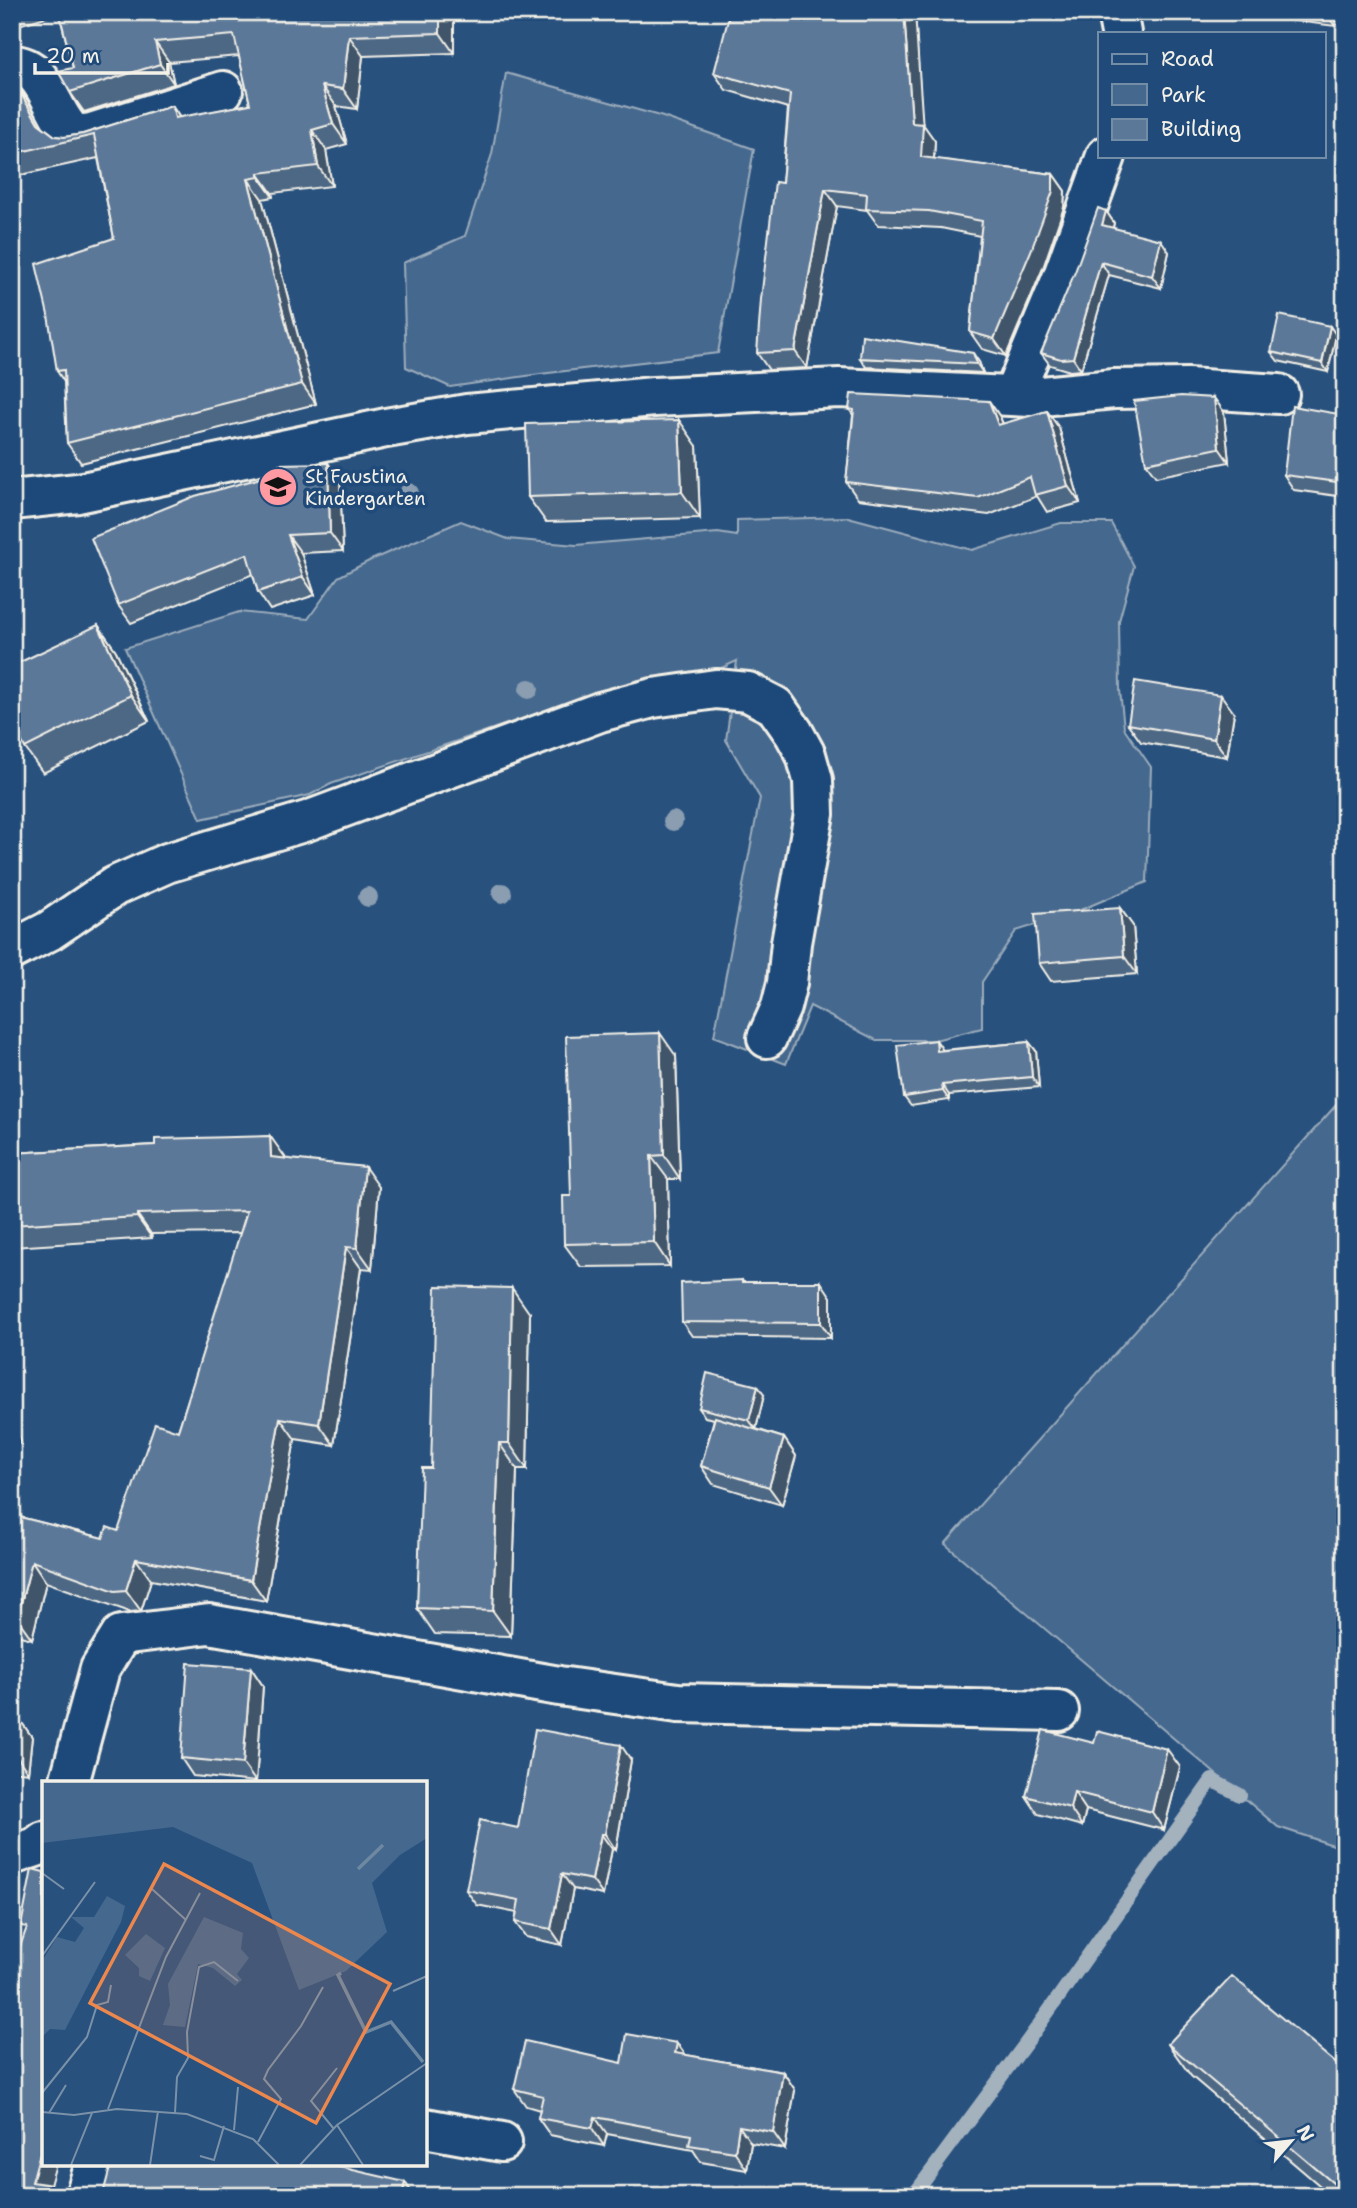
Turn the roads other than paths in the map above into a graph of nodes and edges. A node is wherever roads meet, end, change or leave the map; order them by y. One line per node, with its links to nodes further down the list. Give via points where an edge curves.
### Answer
1 (1117, 12): 2 (street)
2 (1121, 32)
3 (12, 65): 4 (street, via 27,66 38,76 65,127 76,135)
4 (223, 91)
5 (1105, 158): 7 (street)
6 (1279, 394): 7 (street, via 1187,388)
7 (1013, 396): 8 (street, via 838,388 654,397 467,414 78,493)
8 (12, 500)
9 (12, 950): 10 (street, via 115,886 167,863 307,821 600,712 716,689 748,692 775,706 794,733 806,755 813,792 814,814 787,983)
10 (767, 1038)
11 (1059, 1712): 12 (street, via 678,1703 209,1624 121,1635 100,1669)
12 (70, 1781)
13 (42, 1842): 14 (street)
14 (12, 1854)
15 (427, 2128): 16 (street)
16 (502, 2142)
17 (94, 2166): 18 (street)
18 (85, 2196)

